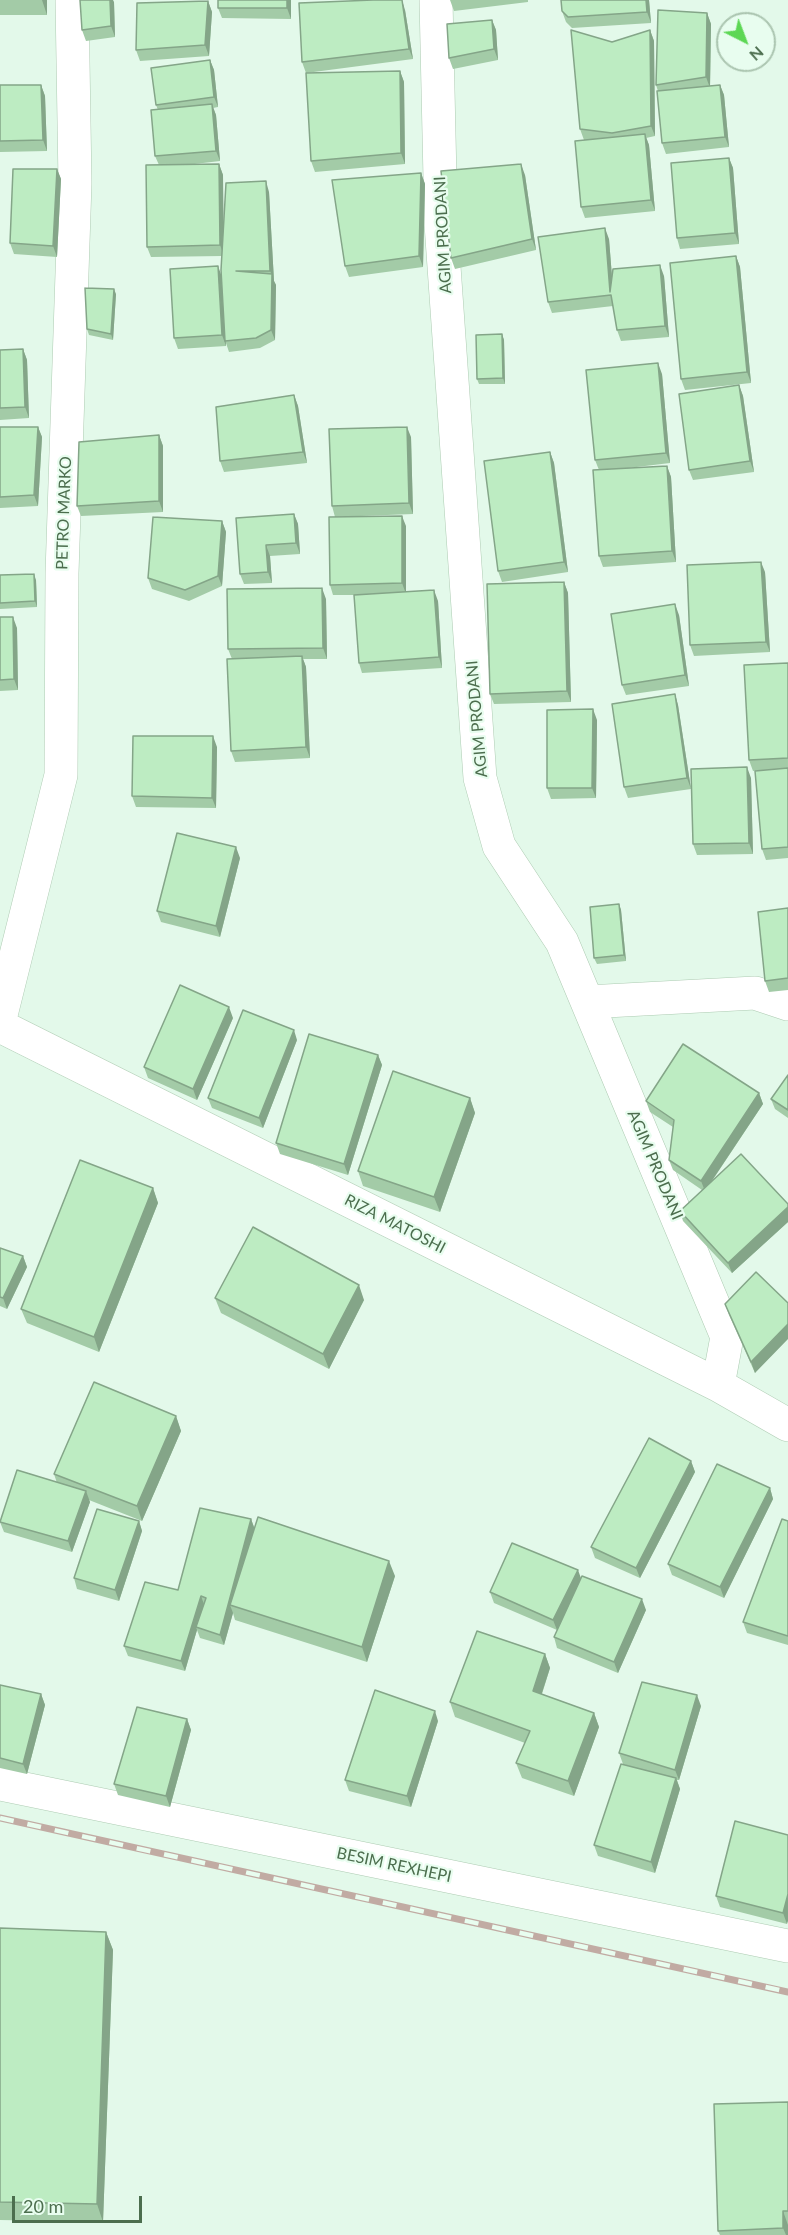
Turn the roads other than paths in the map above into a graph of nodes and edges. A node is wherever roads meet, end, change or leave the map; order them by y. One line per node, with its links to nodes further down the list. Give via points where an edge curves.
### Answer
1 (72, 0): 5 (street, PETRO MARKO, via 75,183 61,776)
2 (436, 0): 3 (street, AGIM PRODANI, via 441,224 480,778 499,846 562,942)
3 (587, 1002): 4 (street, via 755,993); 7 (street, AGIM PRODANI, via 727,1337)
4 (788, 1004)
5 (0, 1019)
6 (0, 1026): 7 (street, RIZA MATOSHI)
7 (718, 1385): 8 (street, RIZA MATOSHI)
8 (788, 1425)
9 (0, 1784): 10 (street, BESIM REXHEPI)
10 (788, 1946)

